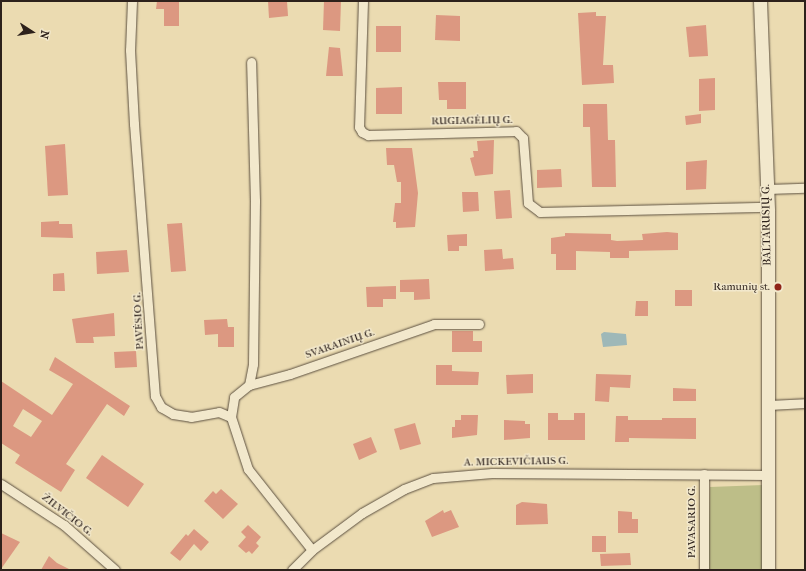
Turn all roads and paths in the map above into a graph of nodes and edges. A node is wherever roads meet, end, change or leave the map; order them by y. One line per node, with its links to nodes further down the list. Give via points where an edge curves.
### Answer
1 (132, 1): 12 (street, PAVĖSIO G., via 130,50 134,124 155,396 161,407 173,414 191,417 219,412)
2 (363, 1): 7 (street, RUGIAGĖLIŲ G., via 359,127 362,132 368,135 516,131 523,138 528,203 540,212)
3 (760, 1): 6 (main road, BALTARUSIŲ G.)
4 (251, 62): 9 (street, via 254,216 253,364)
5 (805, 188): 6 (street)
6 (767, 189): 7 (main road, BALTARUSIŲ G.)
7 (768, 207): 11 (main road, BALTARUSIŲ G.)
8 (479, 324): 9 (street, SVARAINIŲ G., via 434,324 290,374)
9 (249, 385): 12 (street, SVARAINIŲ G., via 234,397)
10 (805, 403): 11 (street)
11 (769, 405): 14 (main road, BALTARUSIŲ G.)
12 (231, 417): 16 (street, via 248,468)
13 (704, 474): 14 (street, A. MICKEVIČIAUS G.); 16 (street, A. MICKEVIČIAUS G., via 492,473 433,478 404,489 362,513); 19 (street, PAVASARIO G.)
14 (769, 475): 20 (main road, BALTARUSIŲ G.)
15 (1, 484): 17 (street, ŽILVIČIO G., via 64,525)
16 (312, 550): 18 (street, A. MICKEVIČIAUS G.)
17 (115, 570)
18 (292, 570)
19 (704, 570)
20 (768, 570)

